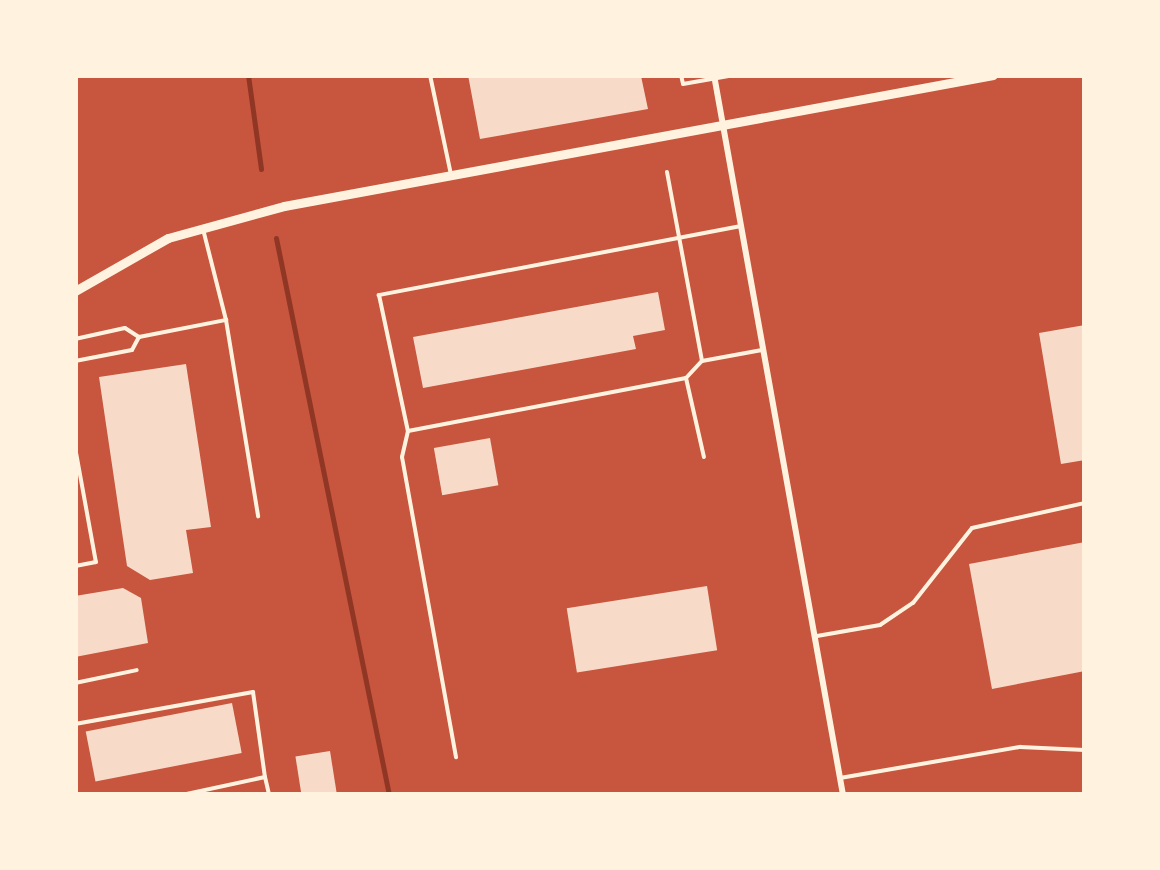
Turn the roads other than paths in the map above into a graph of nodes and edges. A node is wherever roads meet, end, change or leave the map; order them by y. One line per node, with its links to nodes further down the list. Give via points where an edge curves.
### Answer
1 (430, 75): 8 (lane)
2 (681, 75): 5 (lane, via 682,84)
3 (734, 75): 5 (lane)
4 (993, 75): 6 (street)
5 (714, 77): 6 (street)
6 (723, 125): 8 (street); 10 (street)
7 (667, 172): 11 (lane)
8 (452, 175): 9 (street)
9 (202, 226): 12 (street); 13 (lane)
10 (741, 226): 11 (lane); 16 (street)
11 (681, 238): 18 (lane); 20 (lane, via 379,295)
12 (75, 291)
13 (226, 320): 14 (lane); 24 (lane)
14 (139, 337): 15 (lane, via 124,328); 17 (lane, via 132,350)
15 (75, 339)
16 (763, 350): 18 (lane); 26 (street)
17 (75, 361)
18 (702, 361): 19 (lane)
19 (686, 378): 20 (lane); 22 (lane)
20 (408, 431): 31 (lane, via 402,457)
21 (75, 447): 25 (lane, via 96,562)
22 (704, 457)
23 (1085, 503): 26 (lane, via 972,528 913,603 880,625)
24 (258, 516)
25 (75, 566)
26 (815, 636): 33 (street)
27 (138, 670): 28 (lane)
28 (75, 683)
29 (75, 724): 32 (lane, via 254,692)
30 (1085, 750): 33 (lane, via 1020,747)
31 (456, 757)
32 (265, 777): 34 (lane); 35 (lane)
33 (840, 778): 36 (street)
34 (182, 795)
35 (269, 795)
36 (843, 795)

